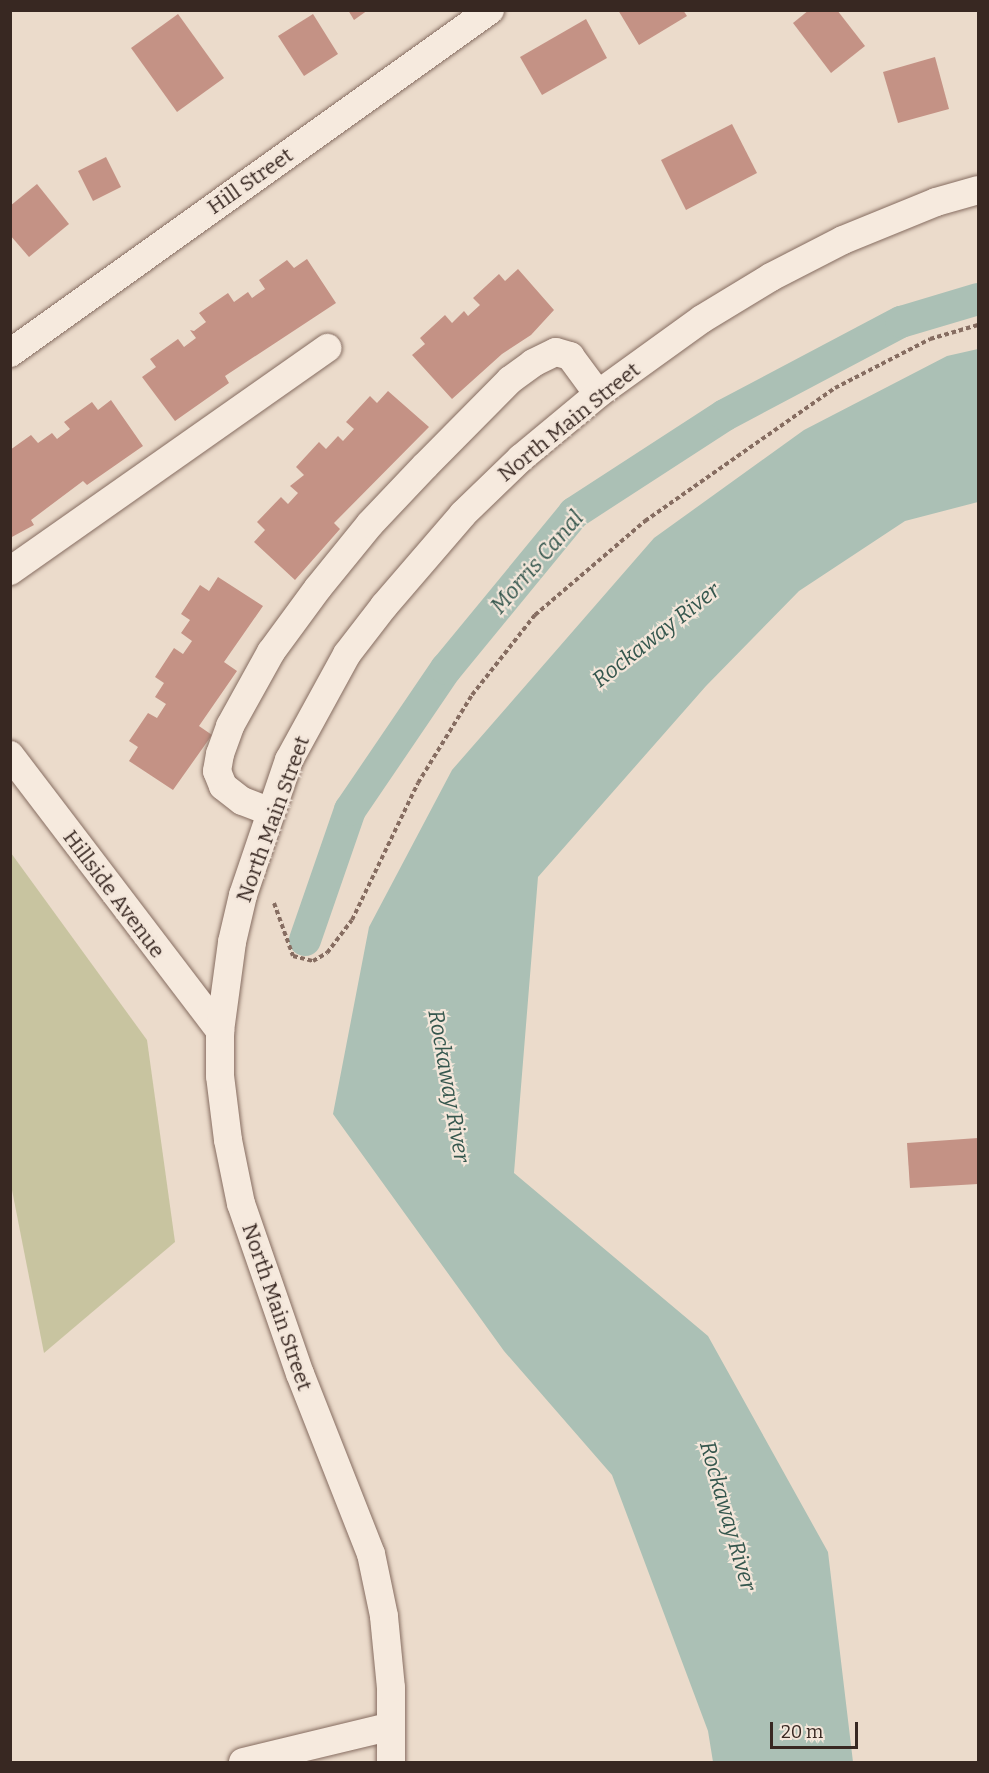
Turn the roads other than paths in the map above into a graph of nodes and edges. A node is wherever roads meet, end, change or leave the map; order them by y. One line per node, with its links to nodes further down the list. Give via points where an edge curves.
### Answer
1 (490, 10): 4 (street, Hill Street)
2 (978, 190): 5 (street, North Main Street, via 936,202 843,240 771,277 702,319)
3 (327, 348): 6 (street)
4 (10, 353)
5 (598, 394): 8 (street, North Main Street, via 520,458 463,514 384,606 347,654 316,706 289,760); 8 (street, via 570,356 556,352 532,363 510,380 425,466 370,524 318,588 271,652 230,726 220,754 217,771 223,786 242,801)
6 (10, 572)
7 (10, 755): 9 (street, Hillside Avenue)
8 (271, 812): 9 (street, North Main Street, via 235,933)
9 (220, 1031): 10 (street, North Main Street, via 226,1129 241,1204 300,1374 371,1554 384,1616 391,1688)
10 (389, 1727): 11 (street); 12 (street, North Main Street)
11 (243, 1762)
12 (391, 1762)

